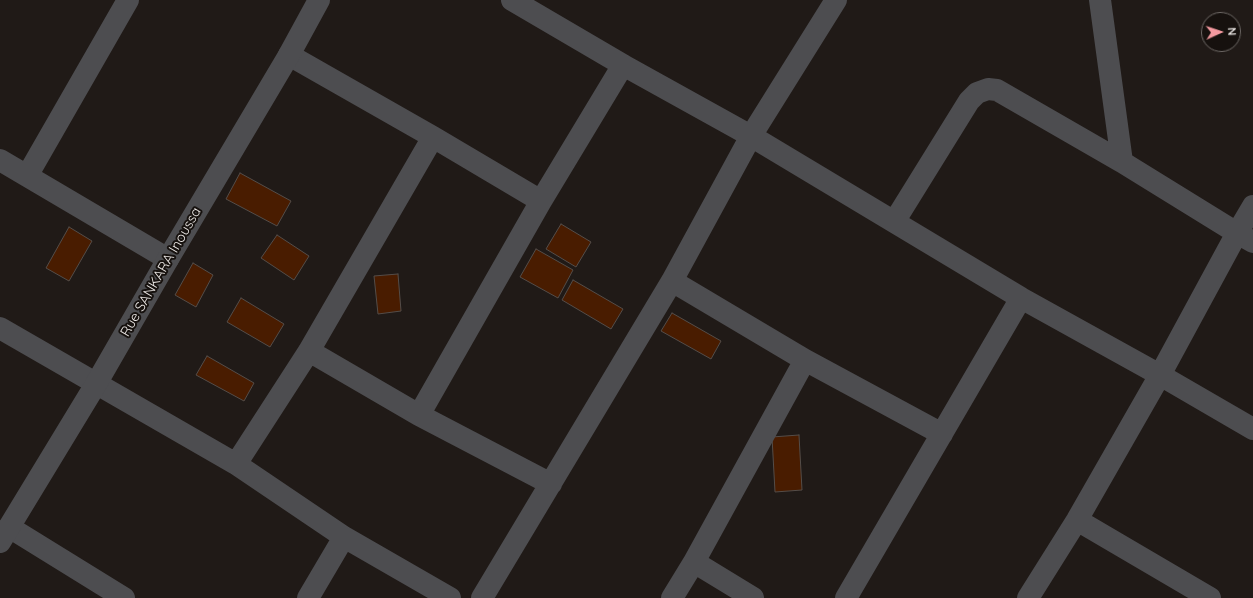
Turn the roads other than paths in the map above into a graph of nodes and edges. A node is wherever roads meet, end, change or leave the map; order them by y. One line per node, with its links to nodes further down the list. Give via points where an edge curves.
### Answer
1 (128, 0): 12 (street)
2 (319, 0): 6 (street, Rue SANKARA Inoussa)
3 (513, 0): 7 (street)
4 (836, 0): 8 (street)
5 (1100, 0): 11 (street)
6 (289, 55): 9 (street); 17 (street, Rue SANKARA Inoussa)
7 (623, 65): 8 (street); 13 (street)
8 (751, 136): 15 (street); 18 (street)
9 (433, 137): 13 (street); 21 (street)
10 (0, 160): 12 (street)
11 (1122, 162): 15 (street, via 997,90 988,89 977,93 969,100); 16 (street)
12 (27, 176): 17 (street)
13 (541, 201): 25 (street)
14 (1253, 206): 16 (street)
15 (894, 222): 19 (street)
16 (1245, 237): 23 (street)
17 (168, 260): 24 (street, Rue SANKARA Inoussa)
18 (672, 281): 22 (street); 29 (street)
19 (1022, 298): 23 (street); 27 (street)
20 (0, 328): 24 (street)
21 (309, 351): 25 (street); 28 (street)
22 (805, 360): 27 (street); 33 (street)
23 (1160, 375): 26 (street); 30 (street)
24 (96, 384): 28 (street); 31 (street, Rue SANKARA Inoussa)
25 (419, 415): 29 (street)
26 (1253, 429)
27 (942, 434): 40 (street)
28 (236, 464): 32 (street)
29 (551, 484): 37 (street)
30 (1077, 520): 41 (street); 42 (street)
31 (4, 534): 34 (street)
32 (344, 537): 35 (street); 36 (street)
33 (694, 562): 38 (street); 39 (street)
34 (124, 598)
35 (308, 598)
36 (450, 598)
37 (482, 598)
38 (672, 598)
39 (753, 598)
40 (846, 598)
41 (1028, 598)
42 (1210, 598)

